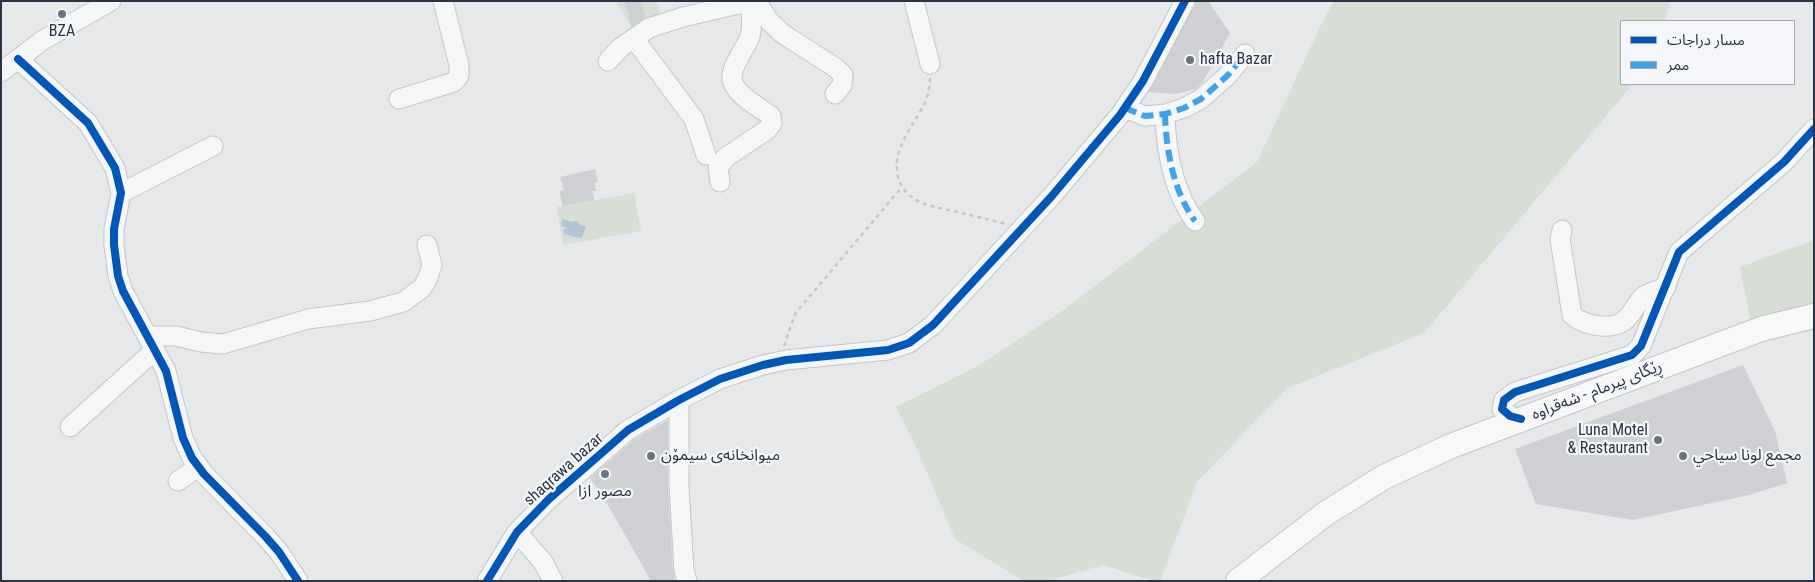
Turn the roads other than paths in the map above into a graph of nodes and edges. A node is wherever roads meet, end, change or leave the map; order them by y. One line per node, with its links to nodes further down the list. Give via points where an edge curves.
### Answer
1 (112, 1): 9 (street, via 58,30)
2 (443, 1): 14 (street, via 459,76 454,82)
3 (756, 1): 13 (street, via 783,34 843,75 842,84)
4 (914, 1): 11 (street)
5 (1185, 1): 15 (street, shaqrawa bazar)
6 (750, 2): 7 (street, via 666,22 649,28); 20 (street, via 753,18 750,38 732,72 732,82 771,116 772,123 724,158 718,168)
7 (635, 40): 10 (street, via 620,48); 19 (street, via 694,119)
8 (1245, 54): 16 (street, via 1228,75 1201,99)
9 (18, 59): 12 (street); 21 (street, via 88,123 116,168)
10 (608, 61)
11 (930, 64)
12 (1, 72)
13 (835, 94)
14 (399, 100)
15 (1125, 108): 16 (street, via 1144,116); 28 (street, shaqrawa bazar, via 1023,228 933,325 909,343 888,350 786,360 741,371)
16 (1165, 114): 22 (street, via 1174,173 1187,210)
17 (1814, 129): 25 (street, via 1780,165 1679,252)
18 (213, 146): 21 (street)
19 (706, 155)
20 (720, 182)
21 (121, 193): 27 (street, via 114,229 115,261 123,291)
22 (1195, 221)
23 (1562, 230): 25 (street, via 1560,240 1572,314 1580,321 1608,326 1619,324 1645,295)
24 (427, 245): 27 (street, via 432,265 426,280 422,288 404,302 370,311 308,319 223,344 176,336)
25 (1666, 287): 29 (street, via 1641,346 1632,354 1515,392 1504,400 1502,409)
26 (1814, 316): 29 (main road, ڕێگای پیرمام - شەقراوە, via 1761,330)
27 (152, 343): 30 (street); 31 (street, via 170,382 187,448)
28 (679, 400): 33 (street, shaqrawa bazar, via 628,430 566,483); 37 (street, via 679,488)
29 (1521, 419): 38 (main road, ڕێگای پیرمام - شەقراوە, via 1384,477 1325,514)
30 (70, 427)
31 (198, 467): 32 (street); 34 (street, via 266,536)
32 (178, 481)
33 (517, 532): 35 (street, shaqrawa bazar); 36 (street, via 543,562)
34 (298, 581)
35 (487, 581)
36 (553, 581)
37 (687, 581)
38 (1238, 581)

